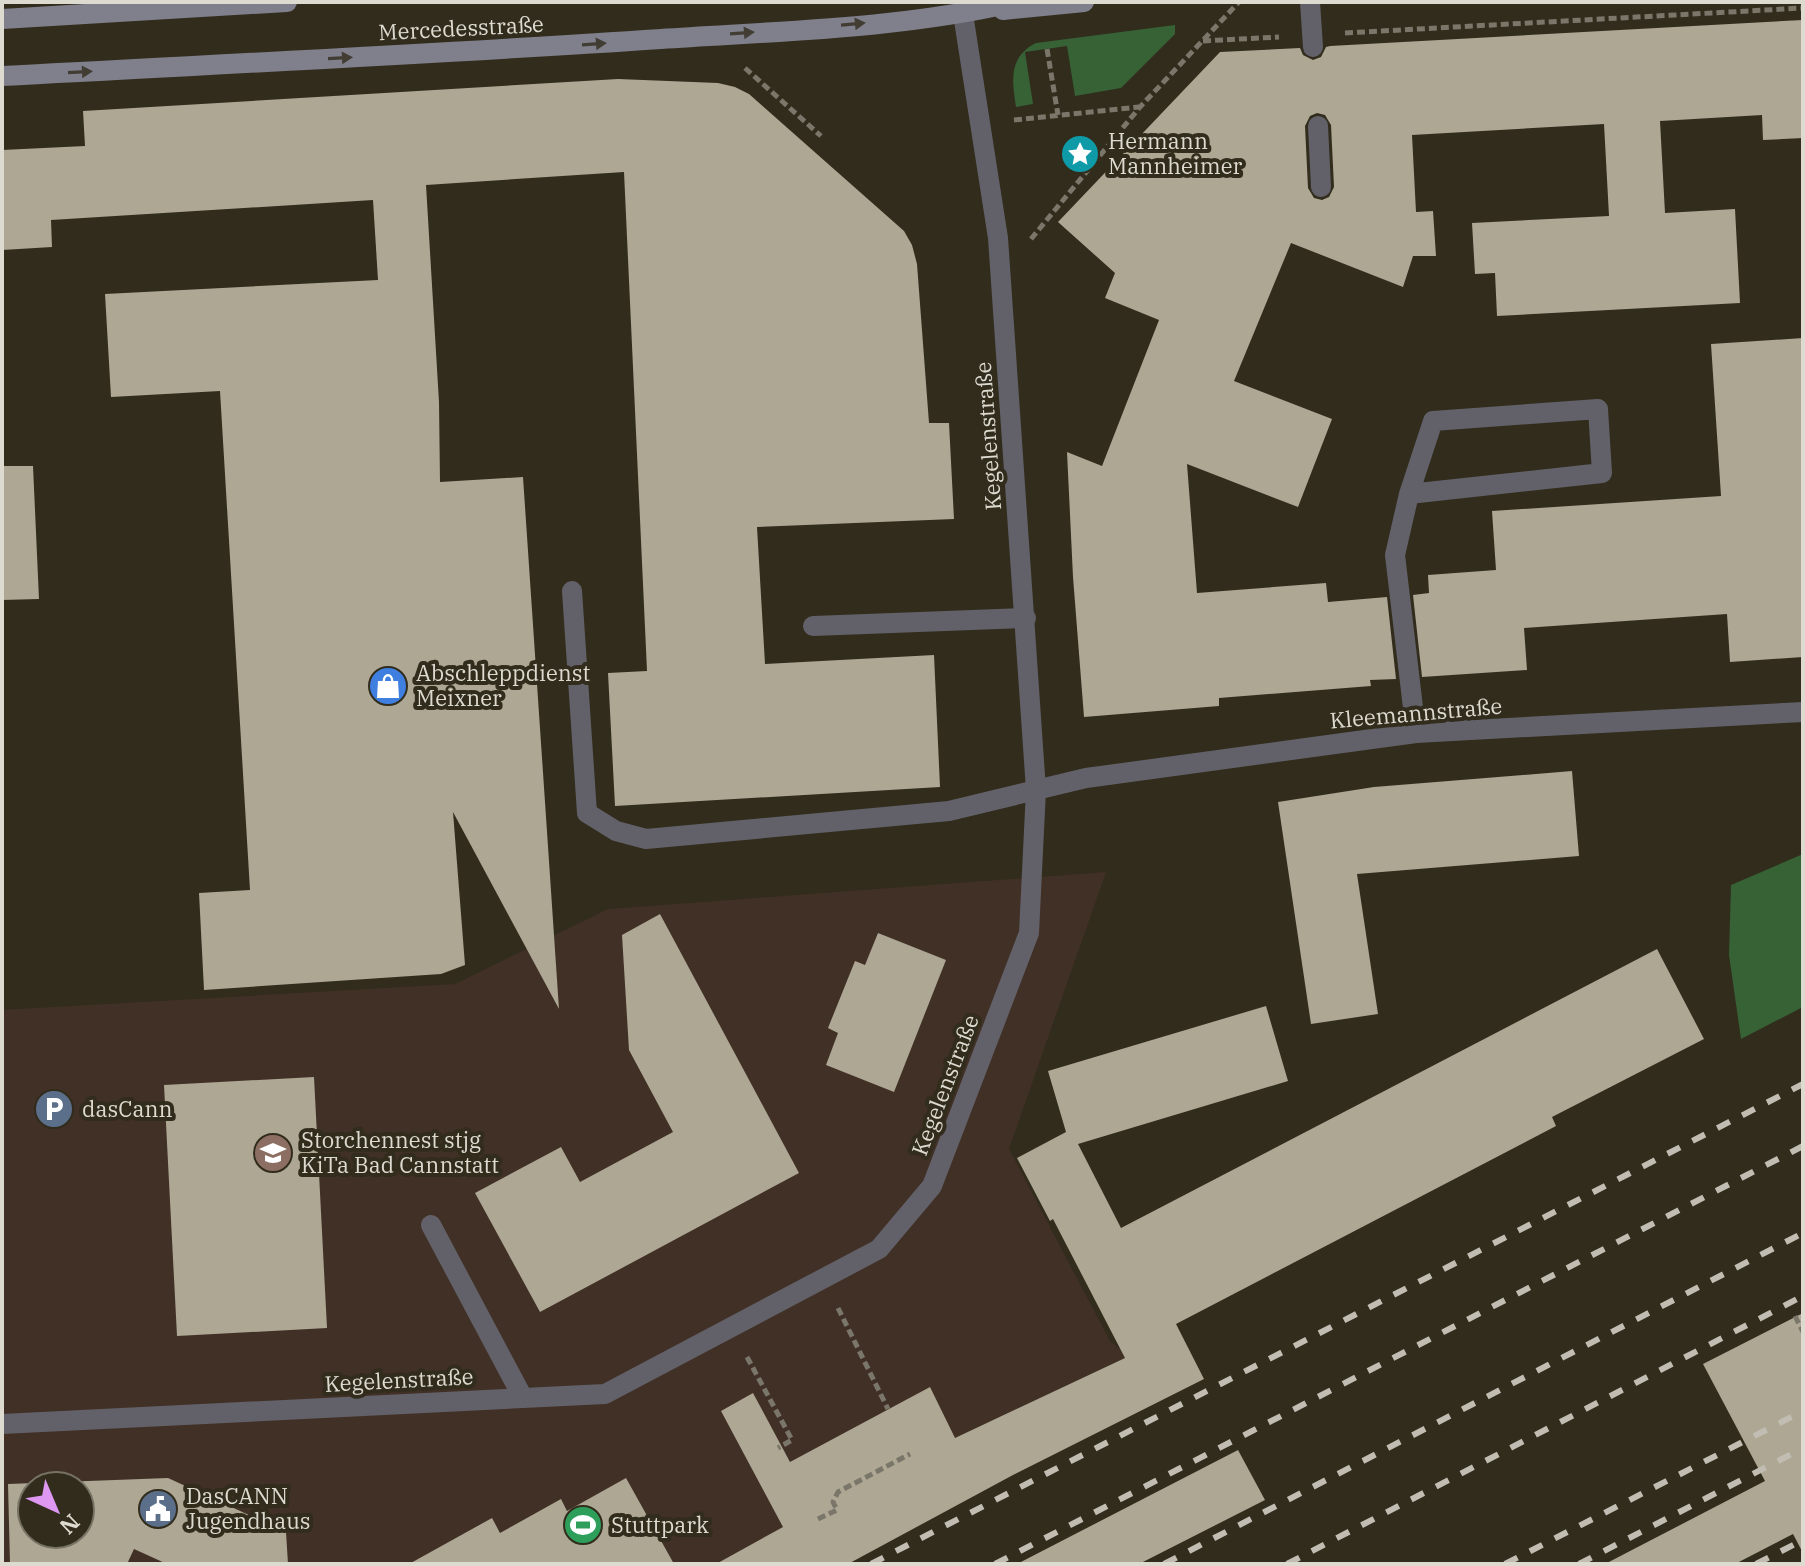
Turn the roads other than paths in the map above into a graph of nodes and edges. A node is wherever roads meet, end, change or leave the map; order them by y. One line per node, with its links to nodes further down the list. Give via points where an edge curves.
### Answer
1 (287, 2): 6 (main road)
2 (1016, 2): 5 (main road, Mercedesstraße)
3 (1084, 2): 5 (main road)
4 (1310, 2): 7 (street)
5 (963, 14): 8 (main road, Mercedesstraße, one-way to 5, via 516,49); 13 (street, Kegelenstraße, via 998,238)
6 (2, 19)
7 (1313, 41)
8 (2, 76)
9 (1318, 126): 10 (street)
10 (1321, 187)
11 (1409, 494): 11 (street, via 1433,421 1598,409 1602,473); 16 (street, via 1395,555)
12 (572, 591): 17 (street, Kleemannstraße, via 587,813 616,831 646,839 949,811)
13 (1026, 618): 14 (street); 17 (street, Kegelenstraße)
14 (813, 626)
15 (1803, 712): 16 (street, Kleemannstraße)
16 (1416, 733): 17 (street, Kleemannstraße, via 1086,778)
17 (1036, 790): 19 (street, Kegelenstraße, via 1029,933 932,1186 879,1249 605,1394)
18 (431, 1225): 19 (street)
19 (523, 1398): 20 (street, Kegelenstraße)
20 (2, 1424)

